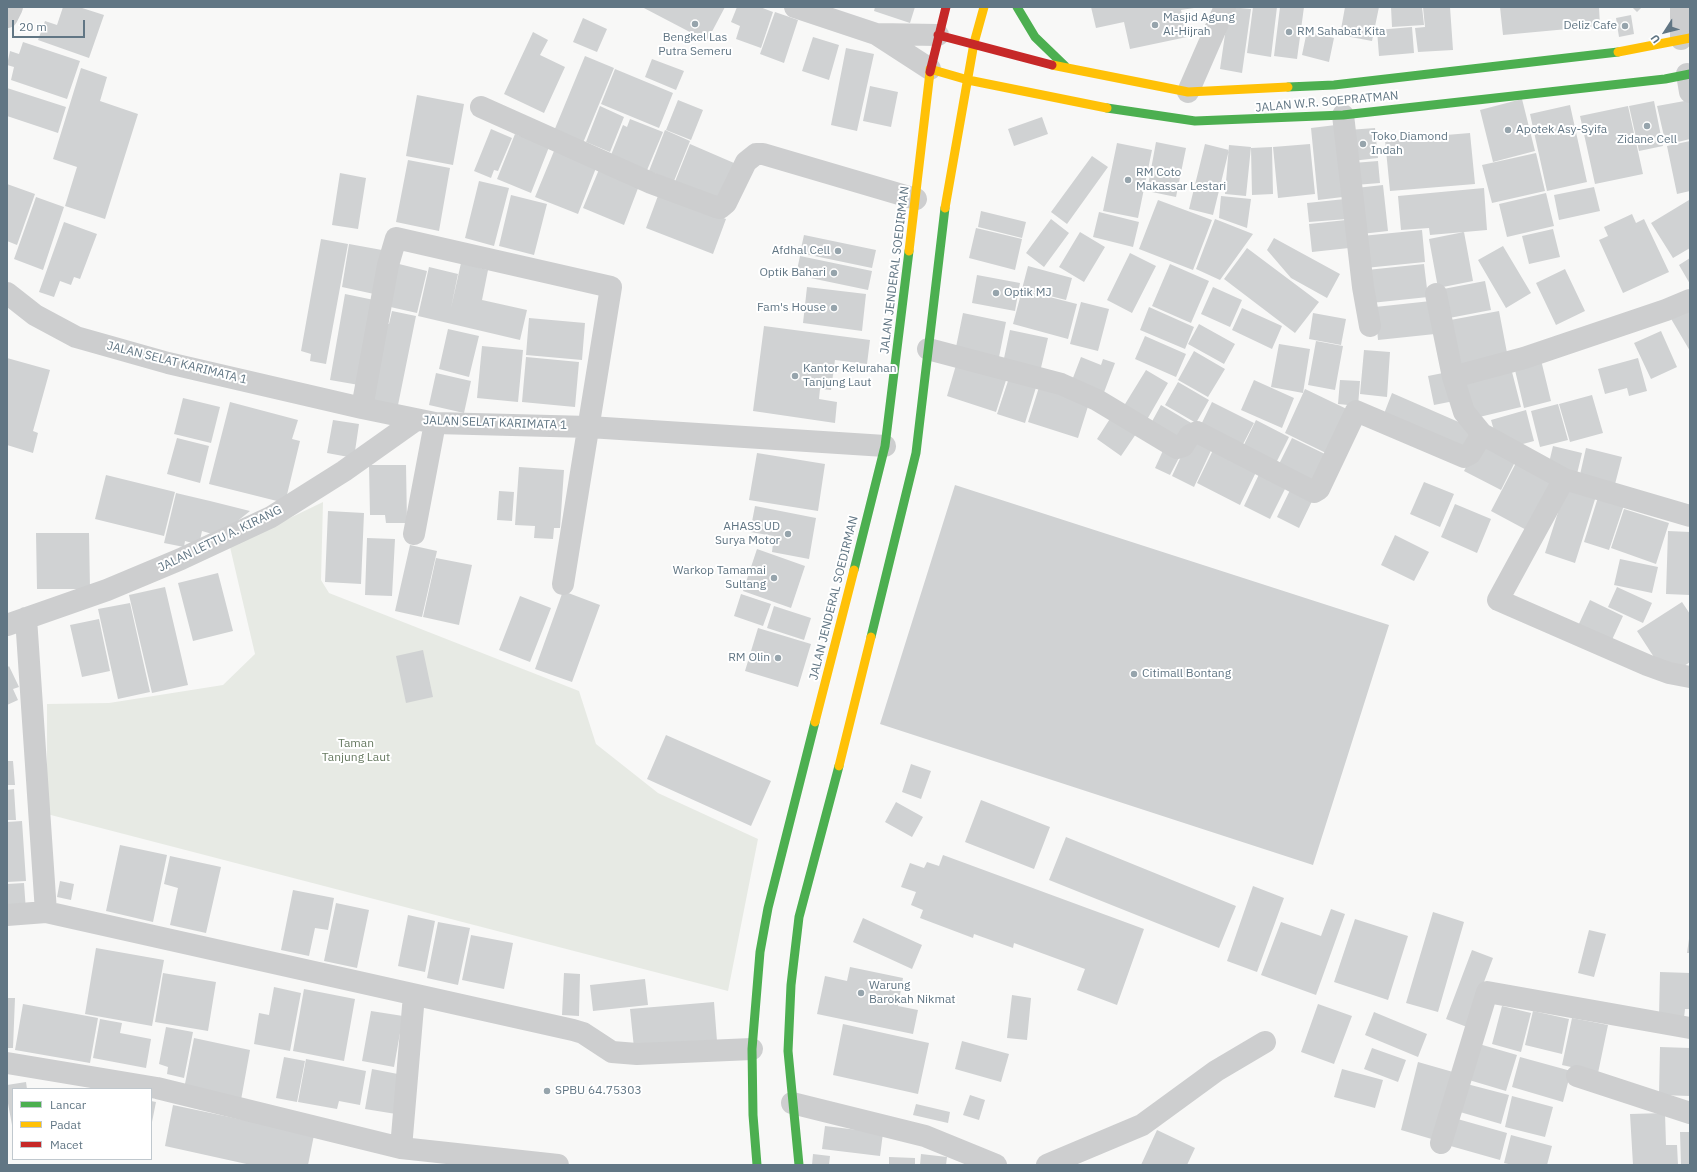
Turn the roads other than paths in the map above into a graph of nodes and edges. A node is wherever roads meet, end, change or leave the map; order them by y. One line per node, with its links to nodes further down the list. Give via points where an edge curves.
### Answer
1 (12, 7): 8 (street)
2 (794, 7): 9 (street)
3 (946, 7): 10 (street, JALAN JENDERAL SOEDIRMAN)
4 (984, 7): 12 (street)
5 (1017, 7): 14 (street, via 1035,37)
6 (1225, 7): 17 (street)
7 (1681, 7): 11 (street)
8 (7, 17)
9 (876, 34): 10 (street); 13 (street)
10 (938, 34): 12 (street, JALAN W.R. SOEPRATMAN); 13 (street, JALAN JENDERAL SOEDIRMAN)
11 (1685, 38): 17 (street, JALAN W.R. SOEPRATMAN, via 1558,63 1334,85)
12 (974, 43): 14 (street, JALAN W.R. SOEPRATMAN); 15 (street)
13 (930, 69): 15 (street, JALAN W.R. SOEPRATMAN); 20 (street, JALAN JENDERAL SOEDIRMAN)
14 (1068, 69): 17 (street, JALAN W.R. SOEPRATMAN)
15 (968, 80): 19 (street, JALAN W.R. SOEPRATMAN, via 1077,103 1195,121); 25 (street, via 945,209)
16 (1689, 80): 19 (street, JALAN W.R. SOEPRATMAN, via 1665,79 1562,86)
17 (1188, 92)
18 (481, 106): 20 (street, via 650,183 720,208 726,203 746,162 756,154)
19 (1343, 115): 24 (street)
20 (916, 200): 31 (street, JALAN JENDERAL SOEDIRMAN)
21 (7, 293): 27 (street, JALAN SELAT KARIMATA 1, via 35,315 76,337 168,363)
22 (1436, 294): 26 (street)
23 (1690, 300): 26 (street, via 1524,358)
24 (1370, 326)
25 (928, 350): 30 (street, via 1061,384 1098,400 1177,448 1183,446 1190,434 1197,432 1314,492 1319,489 1356,411 1464,458 1470,454); 46 (street, via 916,453 849,728 799,917 791,985 788,1044)
26 (1453, 377): 30 (street, via 1464,412)
27 (362, 408): 28 (street, JALAN SELAT KARIMATA 1); 29 (street, via 388,265 396,238 611,287)
28 (426, 421): 29 (street, JALAN SELAT KARIMATA 1); 34 (street); 36 (street, JALAN LETTU A. KIRANG, via 271,517 107,590)
29 (588, 427): 31 (street, JALAN SELAT KARIMATA 1); 35 (street)
30 (1482, 434): 32 (street)
31 (885, 446): 43 (street, JALAN JENDERAL SOEDIRMAN, via 768,908 760,952)
32 (1564, 479): 33 (street); 37 (street, via 1498,600 1647,665 1668,673)
33 (1690, 516)
34 (414, 534)
35 (563, 584)
36 (17, 621): 38 (street)
37 (1690, 677)
38 (46, 912): 39 (street); 40 (street)
39 (7, 915)
40 (414, 995): 43 (street, via 573,1030 583,1033 612,1052 637,1054); 49 (street)
41 (1690, 1028): 48 (street, via 1487,992)
42 (1265, 1042): 54 (street, via 1216,1071 1142,1125)
43 (752, 1049): 51 (street, JALAN JENDERAL SOEDIRMAN)
44 (7, 1063): 49 (street, via 157,1088)
45 (1577, 1076): 47 (street)
46 (792, 1103): 52 (street); 53 (street, via 925,1136)
47 (1690, 1113)
48 (1441, 1143)
49 (401, 1148): 50 (street)
50 (558, 1165)
51 (757, 1165)
52 (799, 1165)
53 (996, 1165)
54 (1047, 1165)

